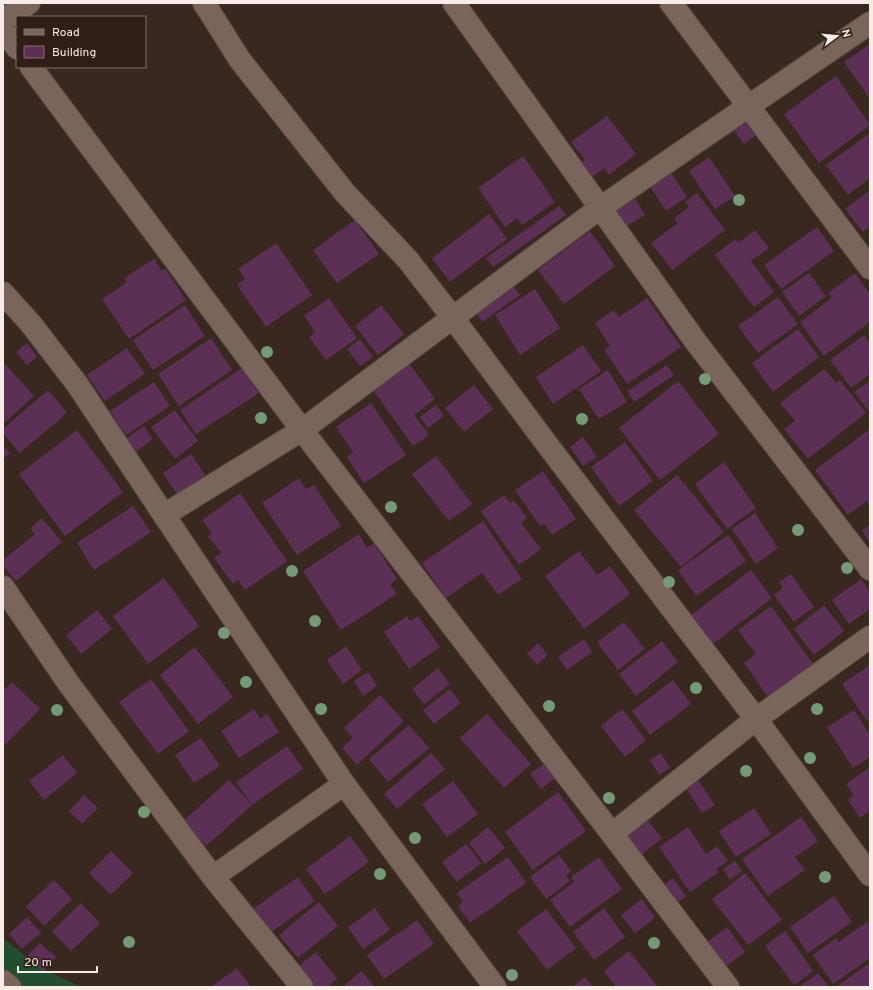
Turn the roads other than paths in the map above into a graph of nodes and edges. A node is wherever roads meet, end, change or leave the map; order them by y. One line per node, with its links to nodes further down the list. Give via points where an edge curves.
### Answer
1 (29, 3): 5 (street)
2 (204, 3): 14 (street, via 240,60 340,187 408,260)
3 (454, 3): 11 (street)
4 (671, 3): 10 (street)
5 (3, 20)
6 (870, 23): 10 (street)
7 (3, 30): 8 (street)
8 (16, 47)
9 (32, 68): 15 (street)
10 (748, 105): 11 (street); 12 (street)
11 (600, 208): 14 (street); 17 (street, via 696,342)
12 (870, 268)
13 (3, 293): 16 (street, via 31,324 77,384)
14 (453, 318): 15 (street); 20 (street)
15 (302, 430): 16 (street); 22 (street)
16 (164, 516): 21 (street)
17 (870, 569)
18 (3, 587): 24 (street, via 69,684)
19 (870, 637): 20 (street)
20 (756, 719): 22 (street); 23 (street)
21 (344, 784): 24 (street); 28 (street)
22 (612, 834): 29 (street)
23 (870, 875)
24 (213, 877): 27 (street)
25 (3, 981): 26 (street)
26 (10, 987)
27 (302, 987)
28 (495, 987)
29 (728, 987)

